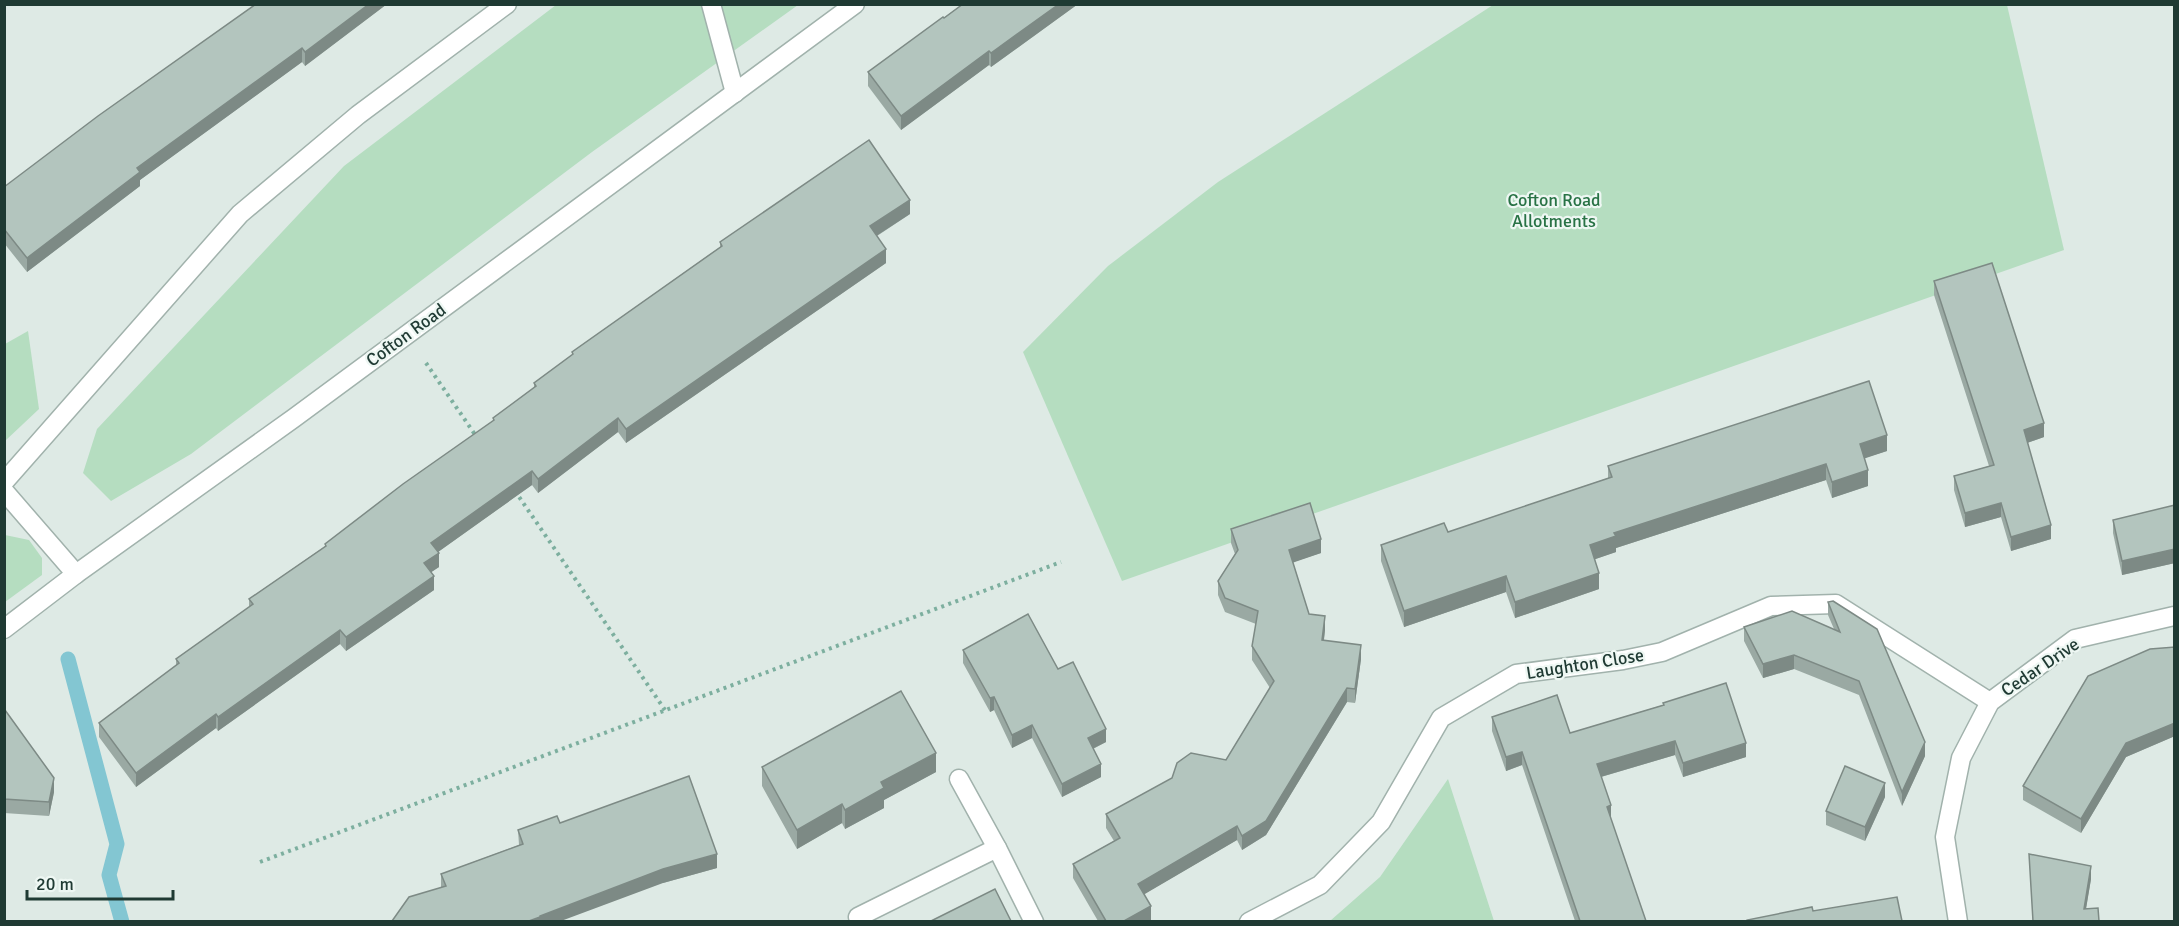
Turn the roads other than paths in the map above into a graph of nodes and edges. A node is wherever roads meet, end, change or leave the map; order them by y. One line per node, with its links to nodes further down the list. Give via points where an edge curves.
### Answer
1 (507, 4): 5 (street, via 358,115 240,214)
2 (711, 4): 4 (street)
3 (855, 4): 4 (street, Cofton Road)
4 (735, 93): 7 (street, Cofton Road)
5 (4, 482)
6 (4, 491): 7 (street)
7 (76, 574): 9 (street, Cofton Road)
8 (2175, 616): 10 (street, Cedar Drive, via 2076,639)
9 (4, 629)
10 (1990, 702): 15 (street, Laughton Close, via 1836,604 1771,606 1662,652 1516,674 1441,718 1381,822 1320,885); 16 (street, Cedar Drive, via 1961,758 1945,837)
11 (959, 779): 12 (street)
12 (997, 848): 13 (street); 14 (street)
13 (858, 917)
14 (1034, 921)
15 (1249, 921)
16 (1958, 921)

